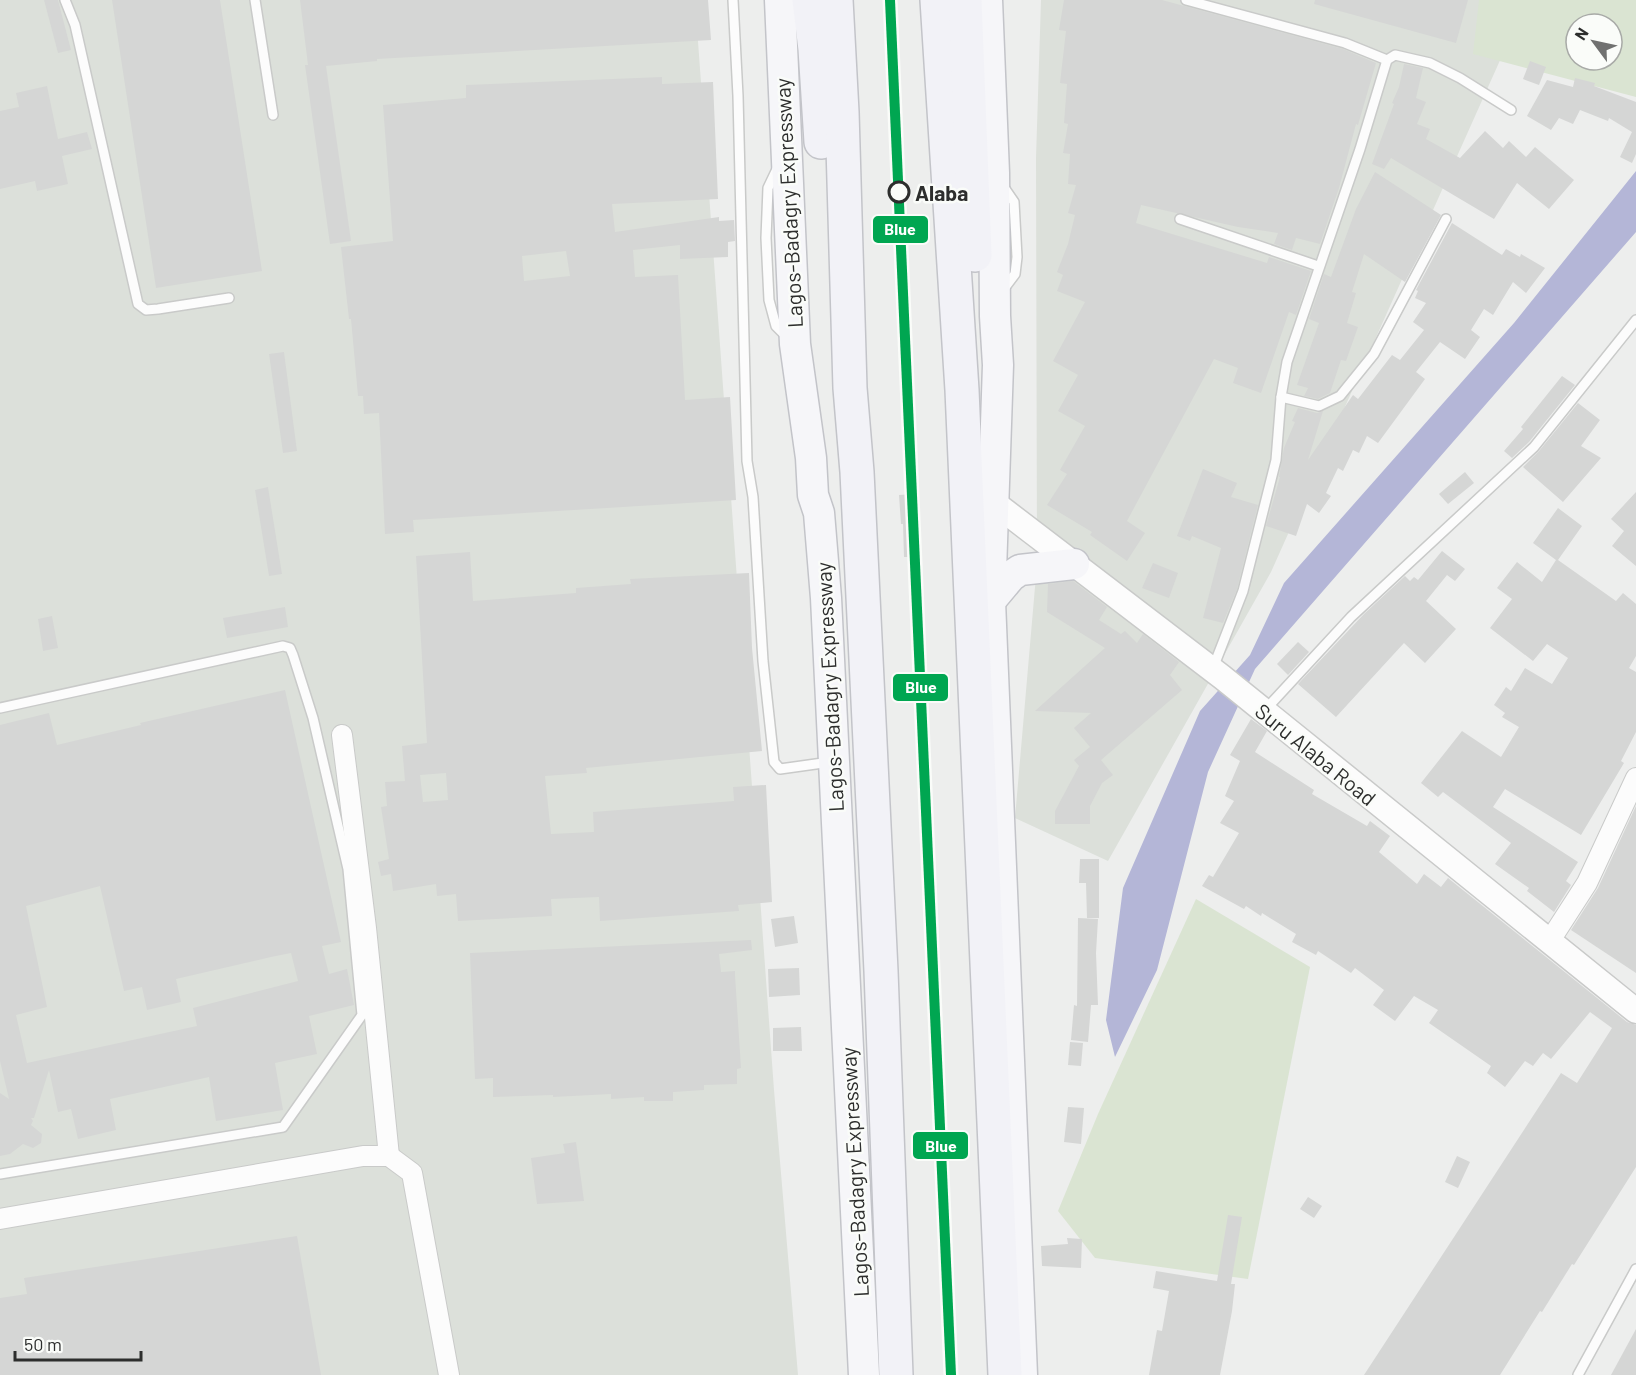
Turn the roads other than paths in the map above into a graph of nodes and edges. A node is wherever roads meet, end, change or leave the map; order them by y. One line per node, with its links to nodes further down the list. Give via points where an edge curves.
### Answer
1 (65, 0): 17 (lane, via 75,25 138,304 146,310)
2 (255, 0): 13 (lane)
3 (733, 0): 29 (lane, via 747,461 774,762 780,769)
4 (780, 0): 29 (main road, Lagos-Badagry Expressway, via 795,344 813,495 819,513)
5 (809, 0): 19 (highway, via 832,312)
6 (836, 0): 19 (highway, Lagos-Badagry Expressway)
7 (937, 0): 20 (highway)
8 (965, 0): 20 (highway, via 977,308)
9 (987, 0): 22 (main road, via 998,365)
10 (1186, 0): 11 (lane, via 1345,43)
11 (1387, 60): 12 (lane, via 1395,55 1430,63); 16 (lane)
12 (1511, 110)
13 (273, 115)
14 (1180, 219): 16 (lane)
15 (1446, 219): 21 (lane, via 1374,354 1340,396 1319,406)
16 (1318, 266): 21 (lane, via 1287,362)
17 (229, 298)
18 (1636, 320): 26 (lane, via 1533,447)
19 (850, 388): 39 (highway, Lagos-Badagry Expressway, via 881,970)
20 (962, 390): 40 (highway)
21 (1281, 397): 25 (lane, via 1276,460 1243,591)
22 (993, 502): 23 (street, Suru Alaba Road); 24 (main road)
23 (1074, 564): 24 (main road, via 1020,570); 25 (street, Suru Alaba Road)
24 (990, 601): 41 (main road)
25 (1217, 674): 26 (street, Suru Alaba Road)
26 (1256, 706): 31 (street, Suru Alaba Road)
27 (0, 708): 34 (lane, via 283,646 290,648 313,718 348,868 362,1015 283,1126)
28 (342, 735): 33 (street)
29 (834, 762): 38 (main road, Lagos-Badagry Expressway)
30 (1636, 778): 31 (street, via 1587,883)
31 (1549, 942): 32 (street, Suru Alaba Road)
32 (1636, 1011)
33 (388, 1156): 35 (street, via 363,1156); 37 (street, via 412,1173)
34 (0, 1174)
35 (0, 1219)
36 (1636, 1269): 42 (lane)
37 (449, 1375)
38 (864, 1375)
39 (896, 1375)
40 (1005, 1375)
41 (1022, 1375)
42 (1578, 1375)

